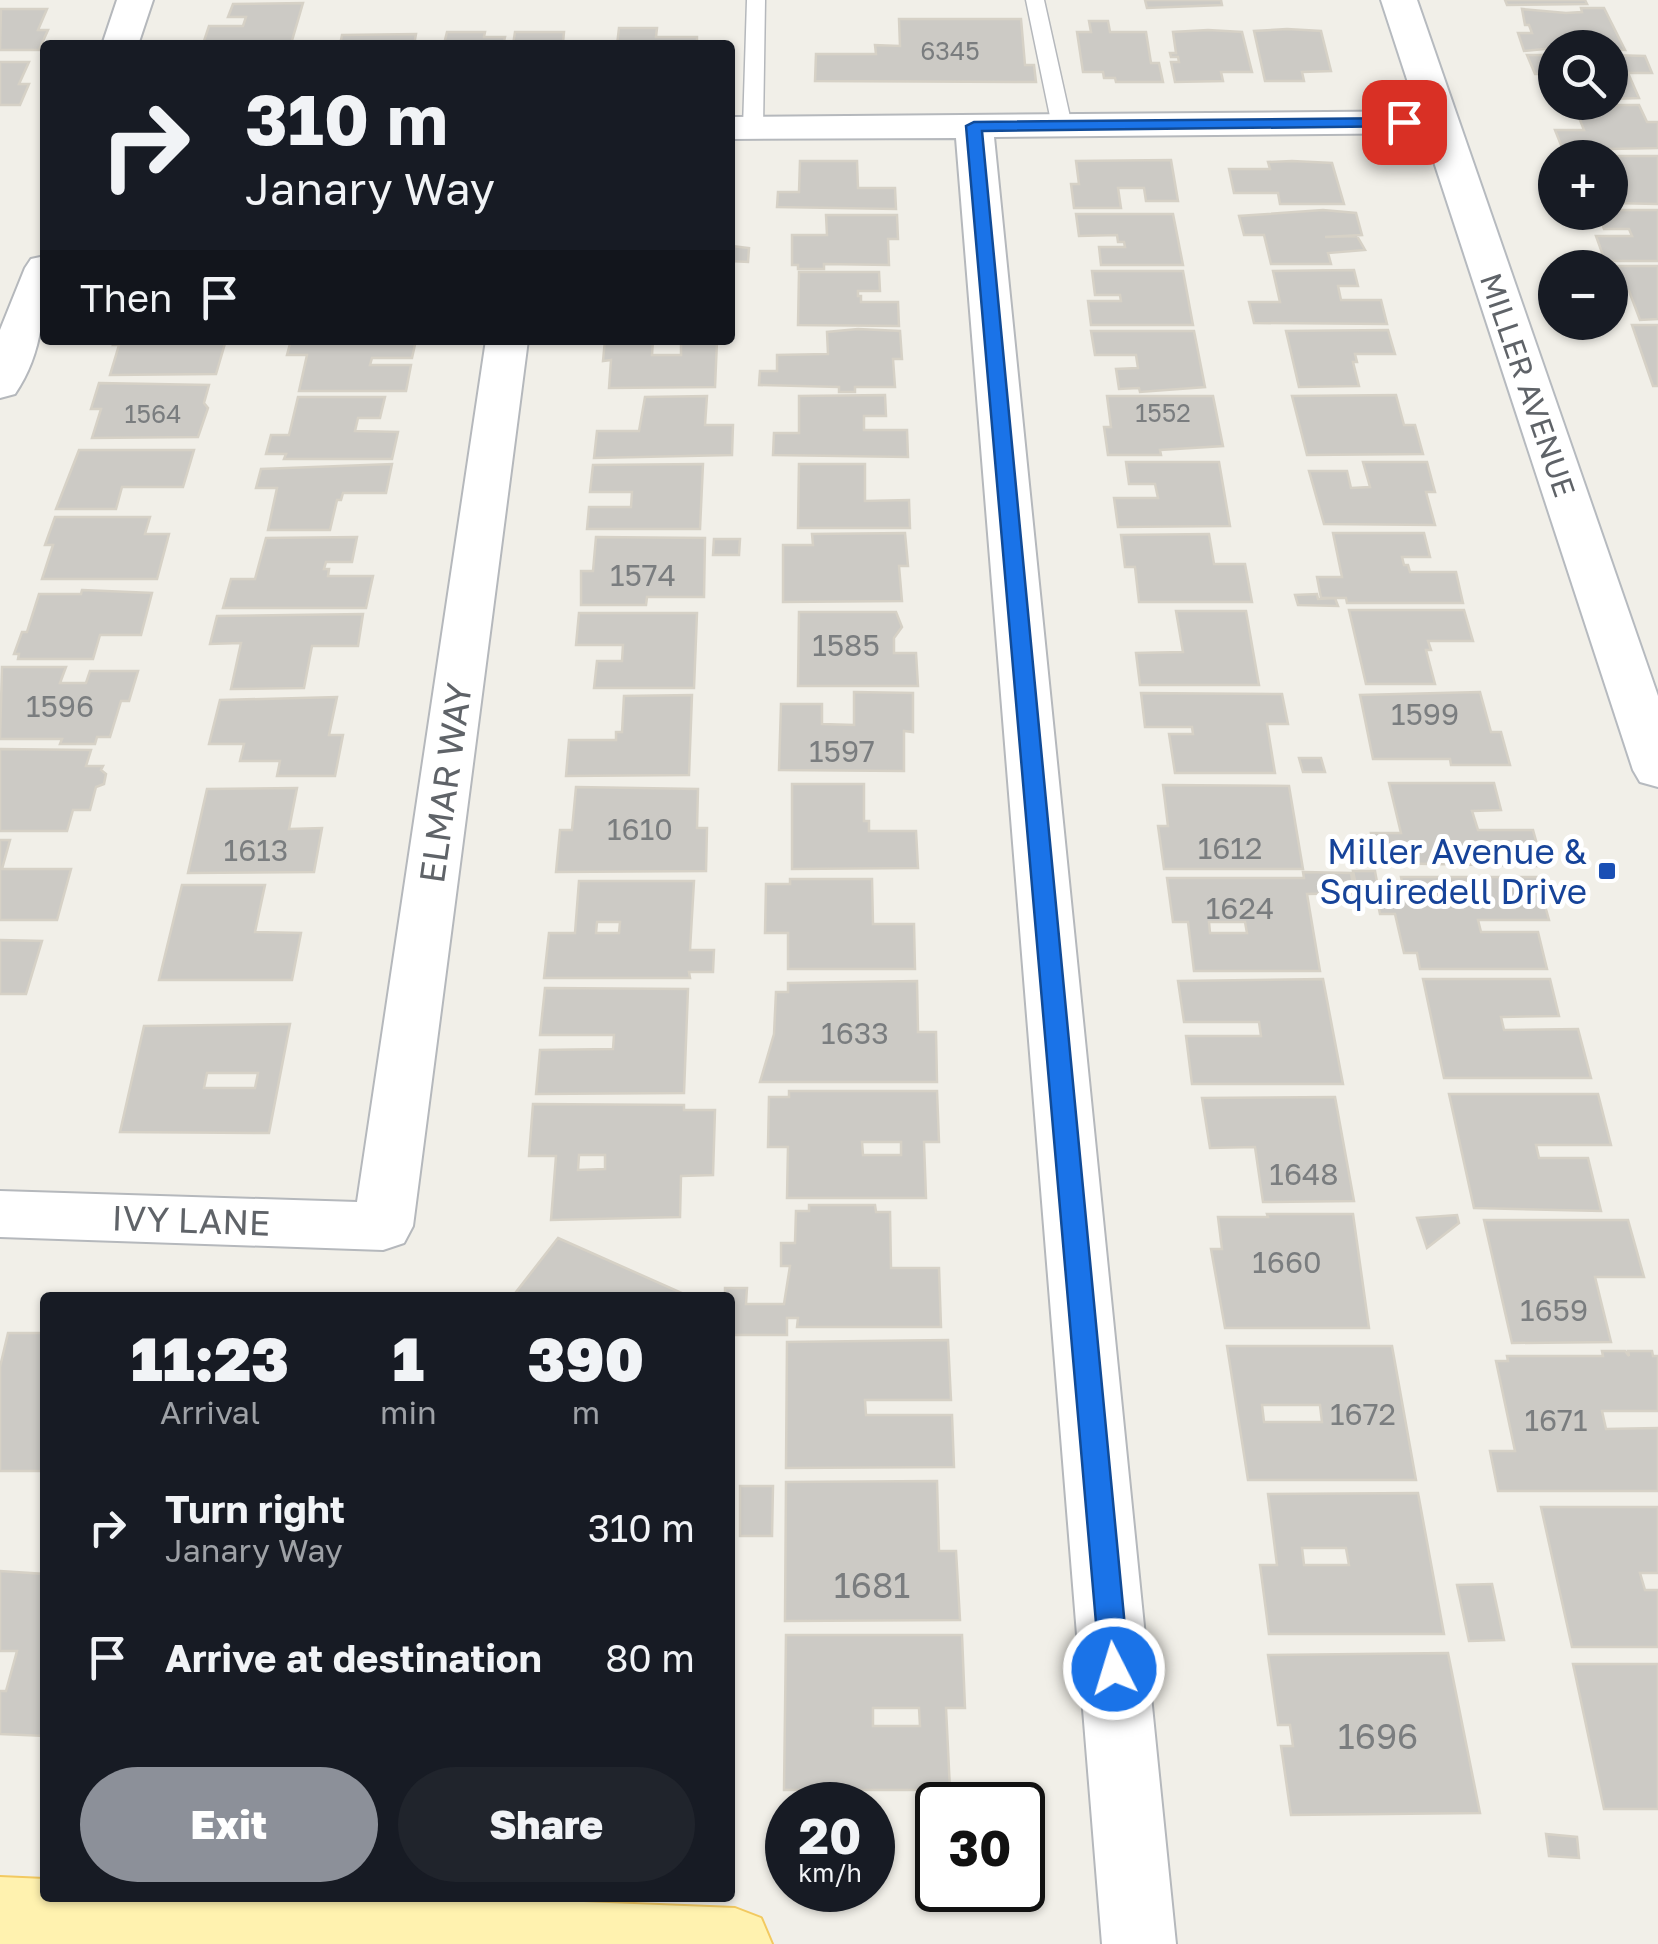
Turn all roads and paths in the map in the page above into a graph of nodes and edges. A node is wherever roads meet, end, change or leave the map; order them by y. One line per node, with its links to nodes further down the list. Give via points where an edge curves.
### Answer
1 (135, 0): 5 (street)
2 (756, 0): 9 (lane)
3 (1034, 0): 8 (lane)
4 (1399, 0): 6 (street, MILLER AVENUE)
5 (122, 40)
6 (1439, 122): 8 (street); 13 (street, MILLER AVENUE)
7 (974, 126): 8 (street); 9 (street); 18 (street)
8 (1062, 126)
9 (741, 128)
10 (40, 281): 12 (street)
11 (507, 345): 15 (street, ELMAR WAY)
12 (0, 385)
13 (1658, 770)
14 (0, 1214): 15 (street, IVY LANE)
15 (383, 1226)
16 (0, 1914): 17 (main road)
17 (735, 1944)
18 (1138, 1944)

